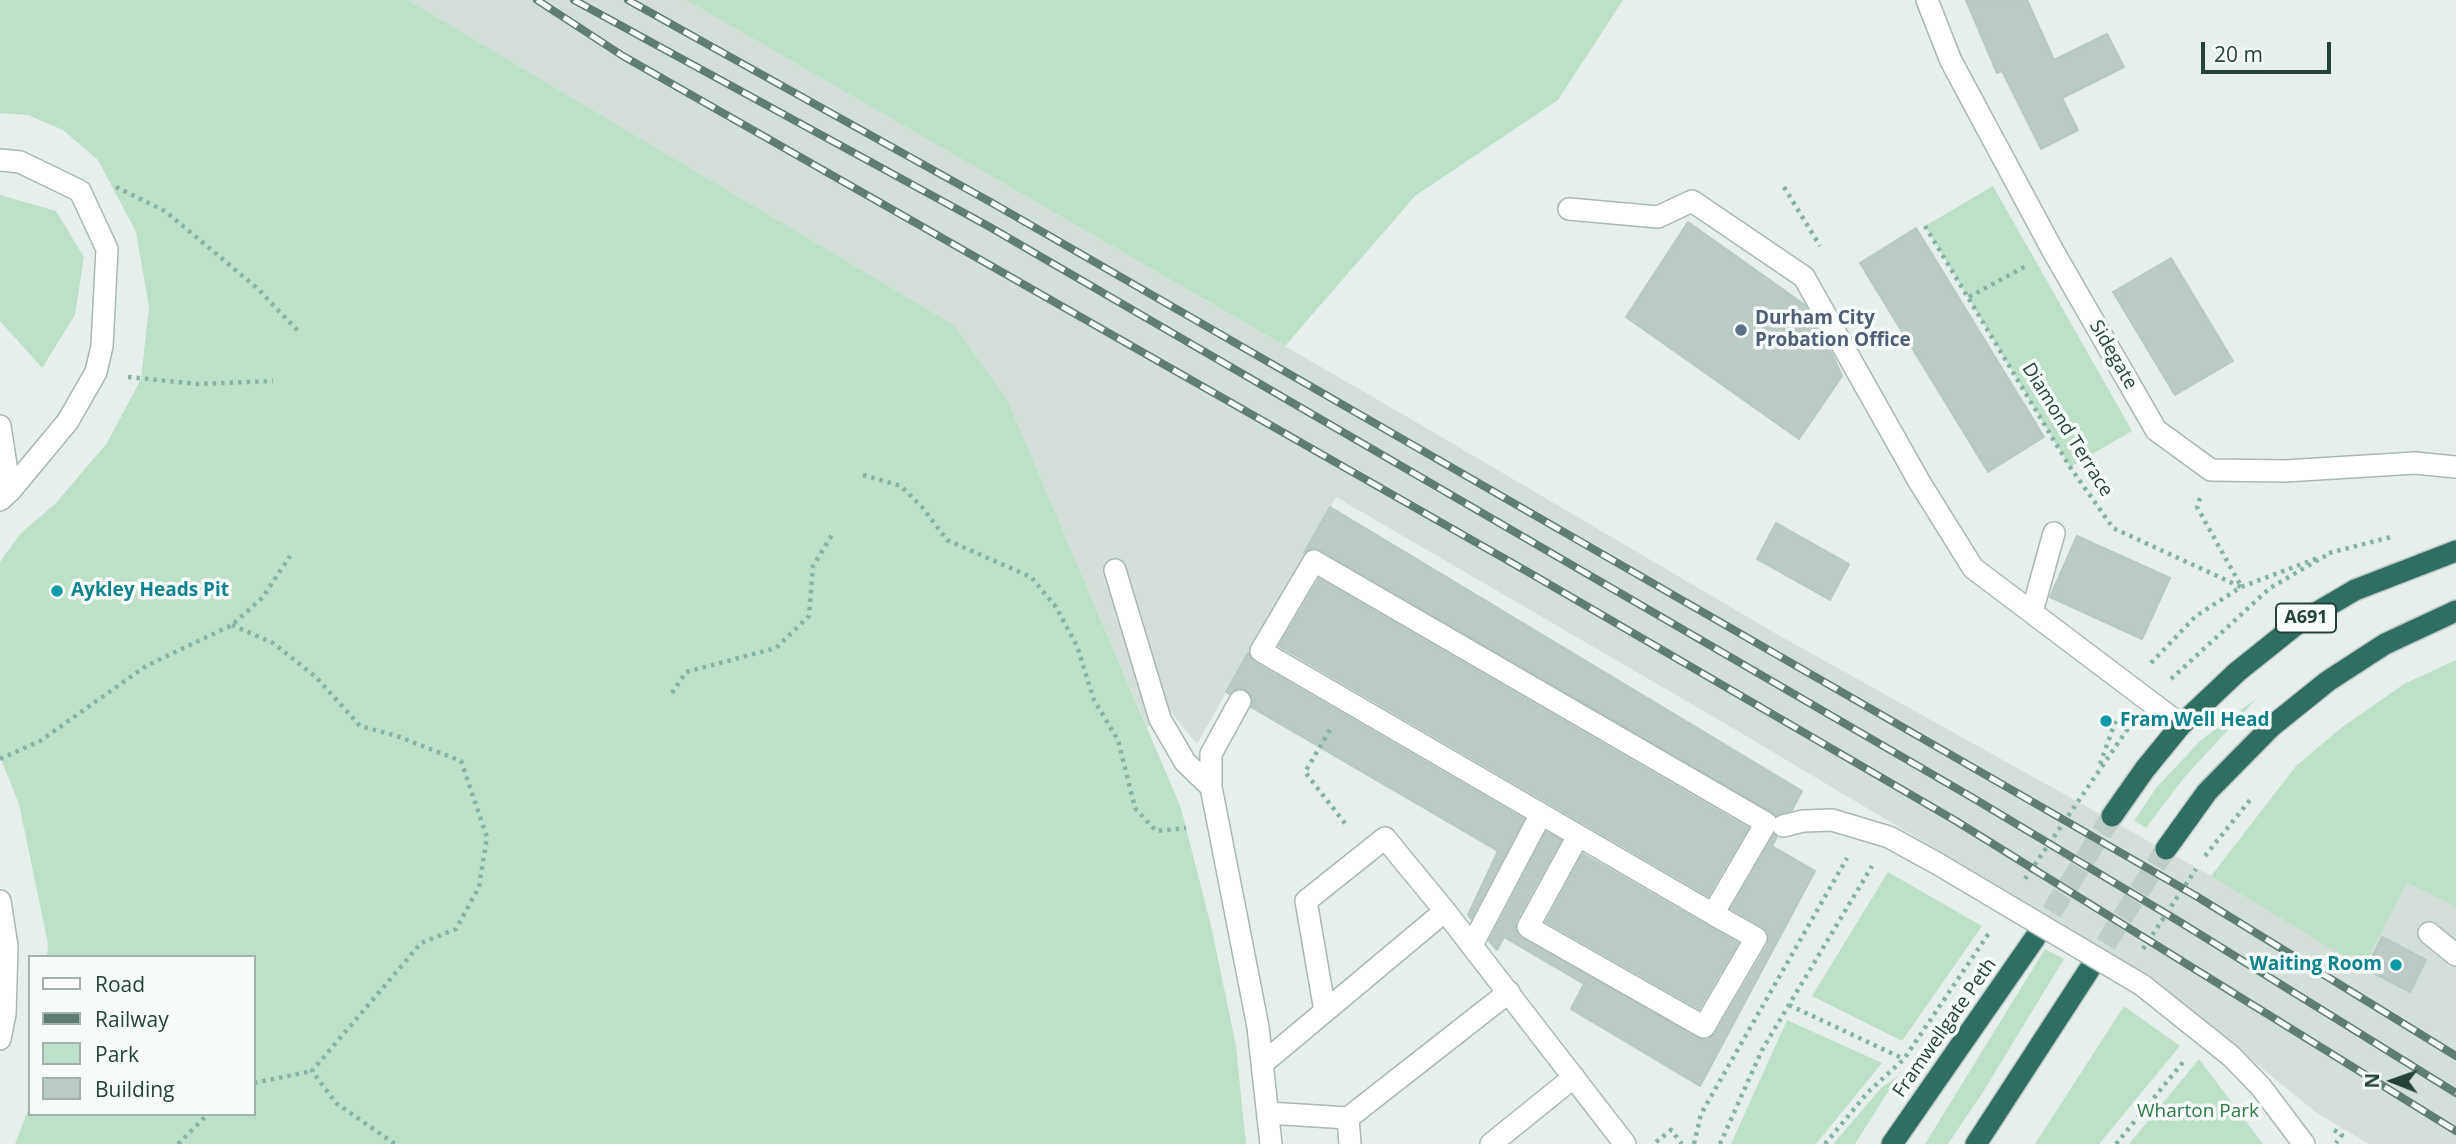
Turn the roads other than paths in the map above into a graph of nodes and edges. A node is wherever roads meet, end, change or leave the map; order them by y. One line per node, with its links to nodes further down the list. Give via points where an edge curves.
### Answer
1 (1927, 0): 5 (street, Sidegate, via 1951,61 2156,430 2211,470 2285,471 2415,463)
2 (0, 160): 6 (street, via 19,162 80,191 107,249 102,346 96,372 68,421)
3 (1569, 209): 11 (street, via 1658,217 1692,201 1804,278 1973,568)
4 (0, 426): 6 (street)
5 (2456, 467)
6 (5, 496)
7 (2054, 533): 11 (street)
8 (2456, 551): 13 (highway, A691, via 2355,590 2297,624)
9 (1115, 570): 14 (street, via 1160,719 1185,762)
10 (2456, 611): 19 (highway, via 2385,643 2272,726 2207,792)
11 (2032, 612): 13 (street)
12 (1240, 701): 14 (street, via 1211,754)
13 (2181, 725): 16 (highway, A691)
14 (1210, 787): 31 (street)
15 (1541, 814): 18 (street); 22 (street, via 1261,652 1314,561 1766,823); 25 (street)
16 (2112, 816)
17 (1783, 826): 41 (street, bridge, via 1832,820 1889,838 2142,985 2231,1056)
18 (1578, 836): 22 (street); 22 (street, via 1528,927 1704,1027 1756,938)
19 (2166, 849)
20 (0, 901): 30 (street, via 7,946)
21 (1445, 911): 25 (street); 29 (street); 29 (street, via 1385,838 1306,901)
22 (1713, 914)
23 (2429, 933): 26 (street)
24 (2035, 938): 39 (highway, Framwellgate Peth)
25 (1472, 946): 28 (street)
26 (2456, 955)
27 (2089, 970): 40 (highway)
28 (1509, 992): 32 (street); 34 (street)
29 (1325, 1012): 31 (street)
30 (0, 1040)
31 (1262, 1064): 33 (street)
32 (1574, 1077): 37 (street); 38 (street)
33 (1268, 1113): 34 (street); 35 (street)
34 (1348, 1118): 36 (street)
35 (1271, 1144)
36 (1350, 1144)
37 (1491, 1144)
38 (1625, 1144)
39 (1892, 1144)
40 (1976, 1144)
41 (2304, 1144)

